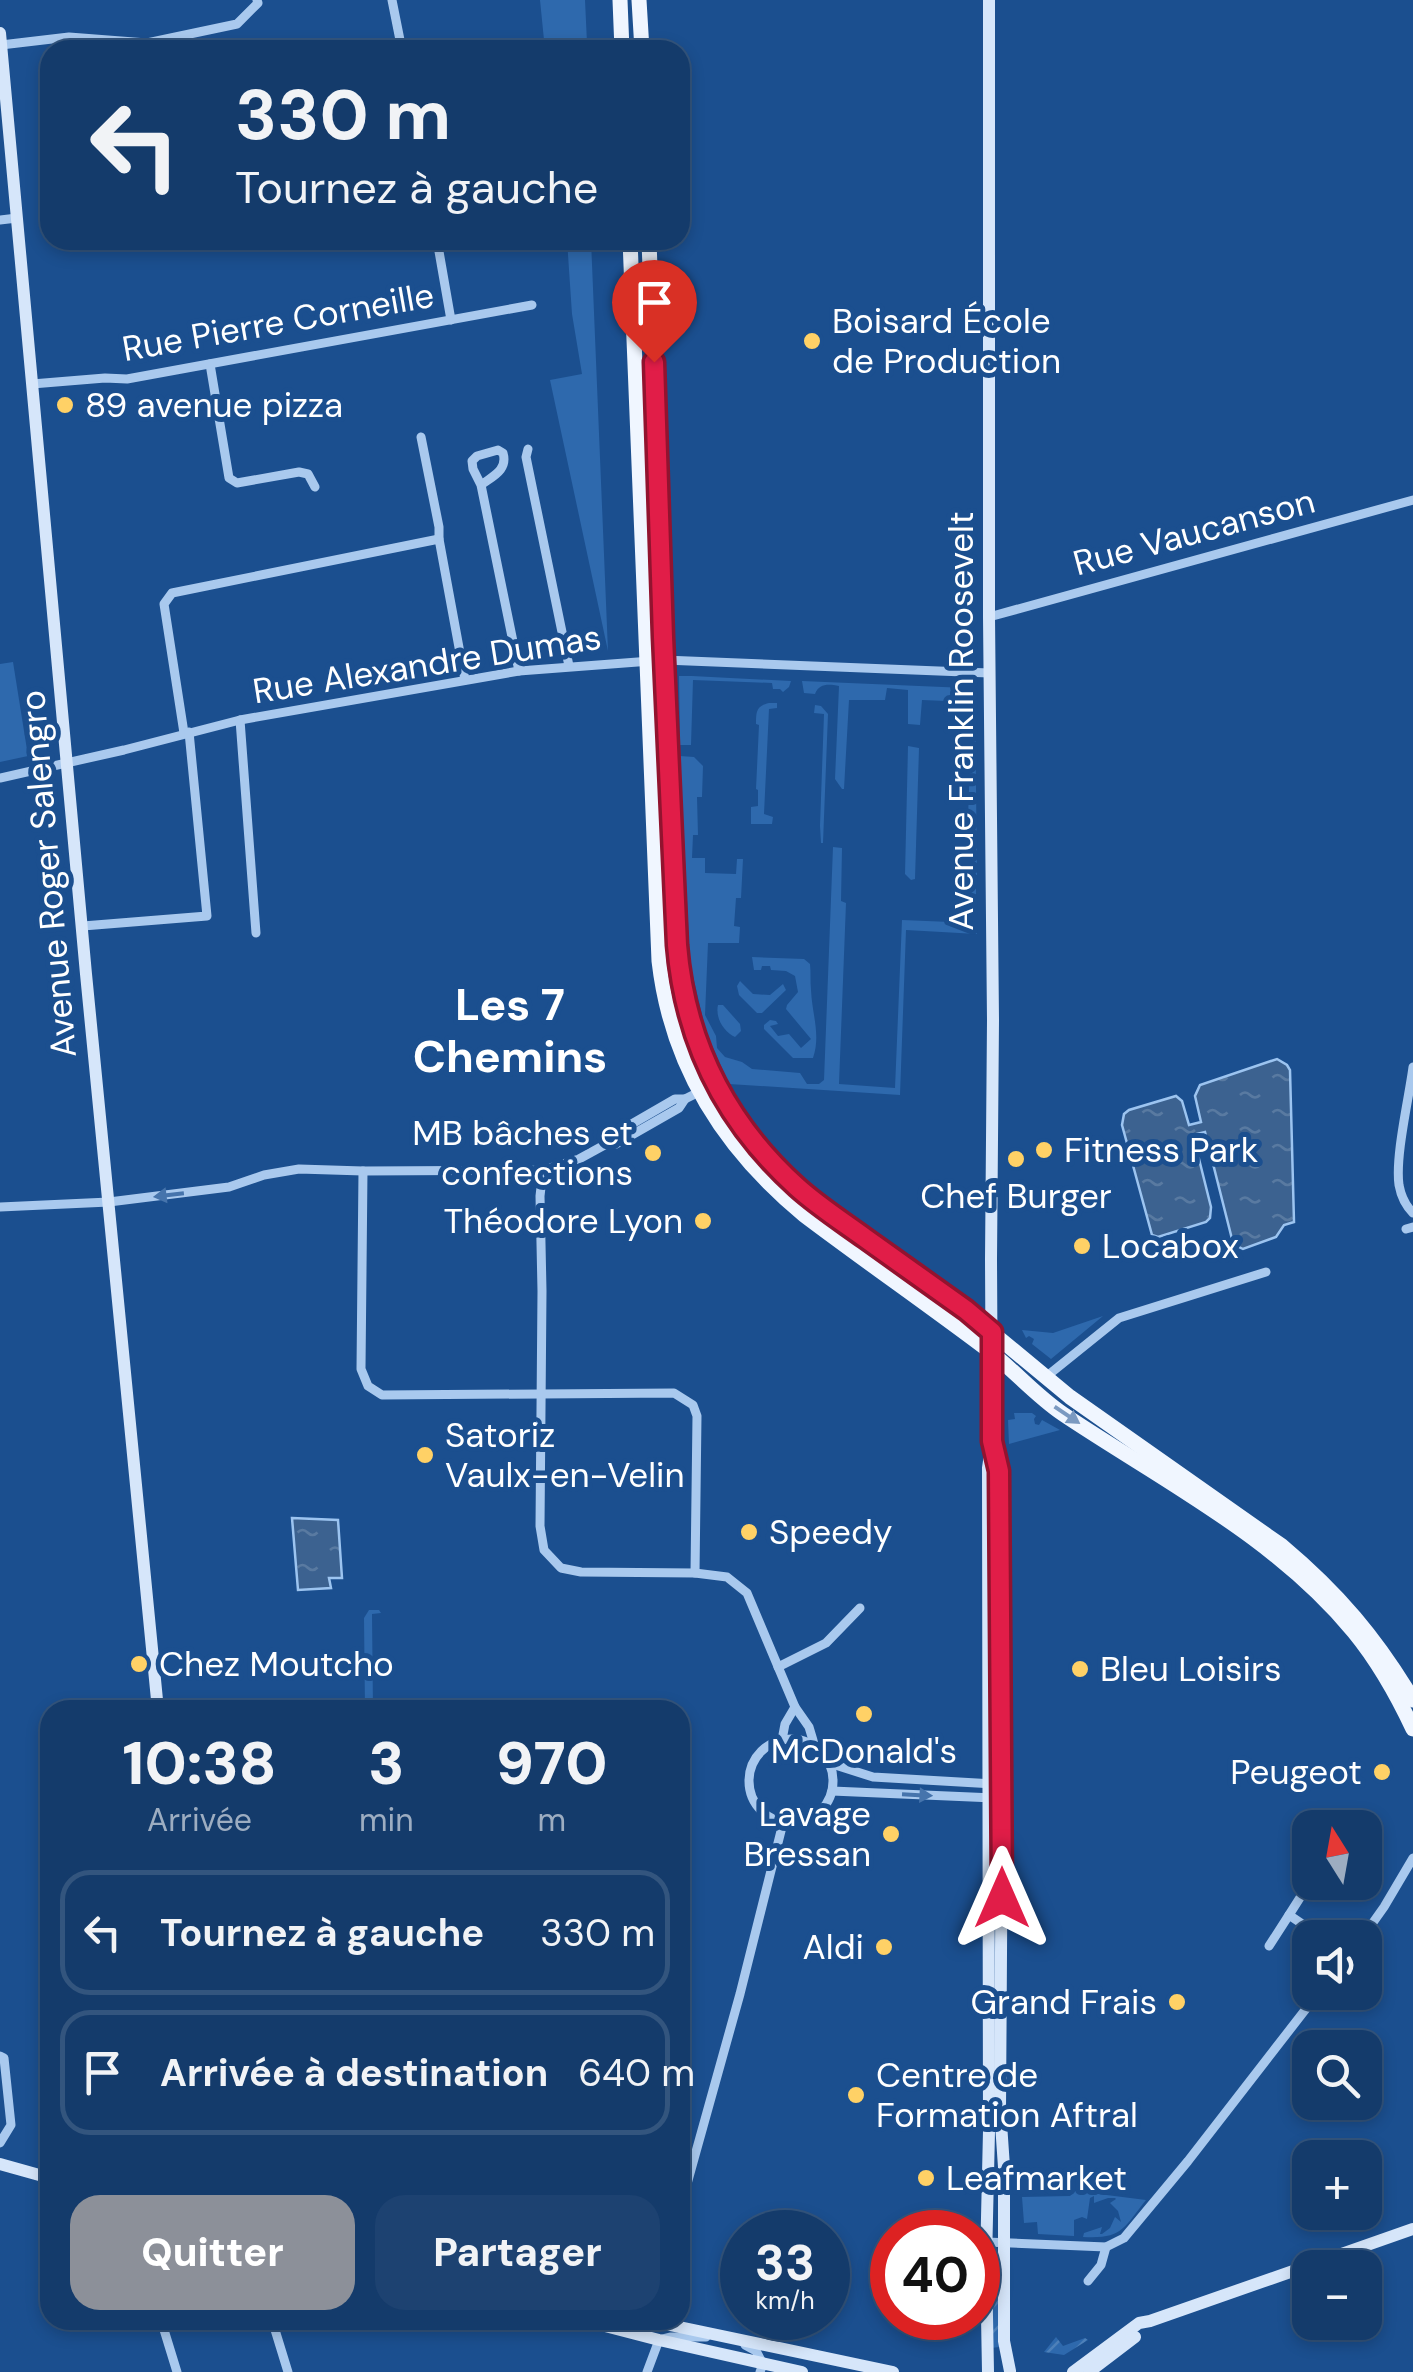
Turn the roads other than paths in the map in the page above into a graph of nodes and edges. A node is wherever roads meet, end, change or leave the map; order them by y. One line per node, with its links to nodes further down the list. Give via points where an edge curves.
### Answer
1 (257, 0): 10 (street, via 237,24)
2 (392, 0): 11 (street)
3 (620, 0): 12 (main road)
4 (639, 0): 13 (main road)
5 (988, 0): 31 (street, Avenue Franklin Roosevelt)
6 (0, 33): 14 (street, Avenue Roger Salengro)
7 (40, 40): 14 (street)
8 (44, 40): 9 (street)
9 (108, 40)
10 (160, 40)
11 (400, 40)
12 (622, 40)
13 (641, 40)
14 (1, 45): 15 (street, Avenue Roger Salengro)
15 (2, 74): 16 (street, Avenue Roger Salengro)
16 (17, 218): 17 (street); 24 (street, Avenue Roger Salengro)
17 (0, 220)
18 (439, 250): 22 (street)
19 (630, 250): 32 (main road)
20 (649, 250): 33 (main road)
21 (532, 305): 22 (street, Rue Pierre Corneille)
22 (451, 320): 23 (street, Rue Pierre Corneille)
23 (210, 364): 24 (street, Rue Pierre Corneille, via 127,379); 28 (street, via 230,478 237,483 298,472 308,474)
24 (32, 384): 40 (street, Avenue Roger Salengro)
25 (422, 437): 30 (street)
26 (528, 449): 34 (street)
27 (481, 485): 35 (street)
28 (314, 487)
29 (1413, 500): 31 (street, Rue Vaucanson)
30 (440, 539): 37 (street); 39 (street, via 172,593 164,604)
31 (989, 618): 36 (street, Avenue Franklin Roosevelt)
32 (646, 660): 33 (street, Rue Alexandre Dumas); 34 (street, Rue Alexandre Dumas); 45 (main road, via 662,983 674,1036)
33 (664, 660): 36 (street, Rue Alexandre Dumas); 45 (main road, via 679,967)
34 (569, 666): 35 (street, Rue Alexandre Dumas)
35 (519, 671): 37 (street, Rue Alexandre Dumas)
36 (989, 673): 52 (street, Avenue Franklin Roosevelt)
37 (464, 680): 38 (street, Rue Alexandre Dumas)
38 (240, 720): 39 (street, Rue Alexandre Dumas); 43 (street)
39 (186, 732): 40 (street, Rue Alexandre Dumas); 42 (street, via 207,916)
40 (68, 764): 41 (street, Rue Alexandre Dumas); 42 (street, Avenue Roger Salengro)
41 (0, 778)
42 (82, 926): 48 (street, Avenue Roger Salengro)
43 (256, 933)
44 (1413, 1067): 50 (street, via 1398,1184)
45 (699, 1092): 46 (street, via 616,1144); 52 (main road, via 797,1187); 53 (main road, via 778,1193)
46 (543, 1170): 47 (street); 55 (street)
47 (362, 1172): 48 (street, one-way to 48, via 299,1169 228,1187); 55 (street, via 361,1369 368,1386 382,1394)
48 (109, 1202): 49 (street); 60 (street, Avenue Roger Salengro)
49 (0, 1207)
50 (1413, 1213)
51 (1266, 1272): 54 (street, via 1119,1318)
52 (992, 1332): 53 (street, Avenue Franklin Roosevelt); 54 (main road)
53 (992, 1353): 63 (main road, one-way to 63, via 1060,1412 1291,1568 1358,1637); 68 (street, Avenue Franklin Roosevelt, via 992,1441 999,1471)
54 (1047, 1376): 59 (main road, via 1313,1572)
55 (541, 1392): 56 (street, via 544,1550 561,1568 581,1572); 56 (street, via 674,1392 692,1405)
56 (695, 1573): 58 (street, via 727,1576 747,1592)
57 (860, 1608): 58 (street, via 826,1643)
58 (778, 1666): 62 (street)
59 (1406, 1681): 61 (main road)
60 (157, 1700)
61 (1413, 1700)
62 (795, 1707): 64 (street); 65 (street)
63 (1411, 1720)
64 (782, 1740): 65 (street); 69 (street, via 758,1755 749,1788 761,1811)
65 (816, 1747): 66 (street)
66 (829, 1763): 67 (street); 68 (street, via 873,1777)
67 (832, 1791): 68 (street, one-way to 68); 69 (street, via 819,1813)
68 (995, 1791): 77 (street, Avenue Franklin Roosevelt); 79 (street, Avenue Franklin Roosevelt)
69 (783, 1822): 82 (street)
70 (1412, 1860): 74 (street)
71 (1299, 1900): 72 (street)
72 (1289, 1915): 73 (street); 75 (street)
73 (1296, 1920)
74 (1375, 1920)
75 (1269, 1946)
76 (1305, 2010): 88 (street, via 1124,2238)
77 (989, 2038): 79 (street); 84 (street, Avenue Franklin Roosevelt)
78 (0, 2056): 80 (street, via 10,2124)
79 (1000, 2062): 87 (street, Avenue Franklin Roosevelt)
80 (0, 2143)
81 (0, 2164): 83 (street)
82 (690, 2173)
83 (40, 2175)
84 (986, 2210)
85 (1413, 2229): 90 (street)
86 (1000, 2244): 87 (street)
87 (1004, 2244): 88 (street); 109 (street, Avenue Franklin Roosevelt)
88 (1106, 2247): 89 (street)
89 (1088, 2282)
90 (1150, 2321): 110 (street); 111 (street)
91 (164, 2330): 103 (street)
92 (275, 2330): 104 (street)
93 (620, 2330): 98 (street)
94 (654, 2330): 98 (street)
95 (690, 2330): 96 (street)
96 (720, 2336)
97 (720, 2338): 98 (street)
98 (659, 2340): 102 (street); 105 (street)
99 (733, 2340): 102 (street, via 756,2351)
100 (736, 2340): 107 (street)
101 (988, 2340): 108 (street, Avenue Franklin Roosevelt)
102 (761, 2368): 106 (street)
103 (177, 2372)
104 (288, 2372)
105 (647, 2372)
106 (802, 2372)
107 (893, 2372)
108 (988, 2372)
109 (1010, 2372)
110 (1073, 2372)
111 (1089, 2372)

